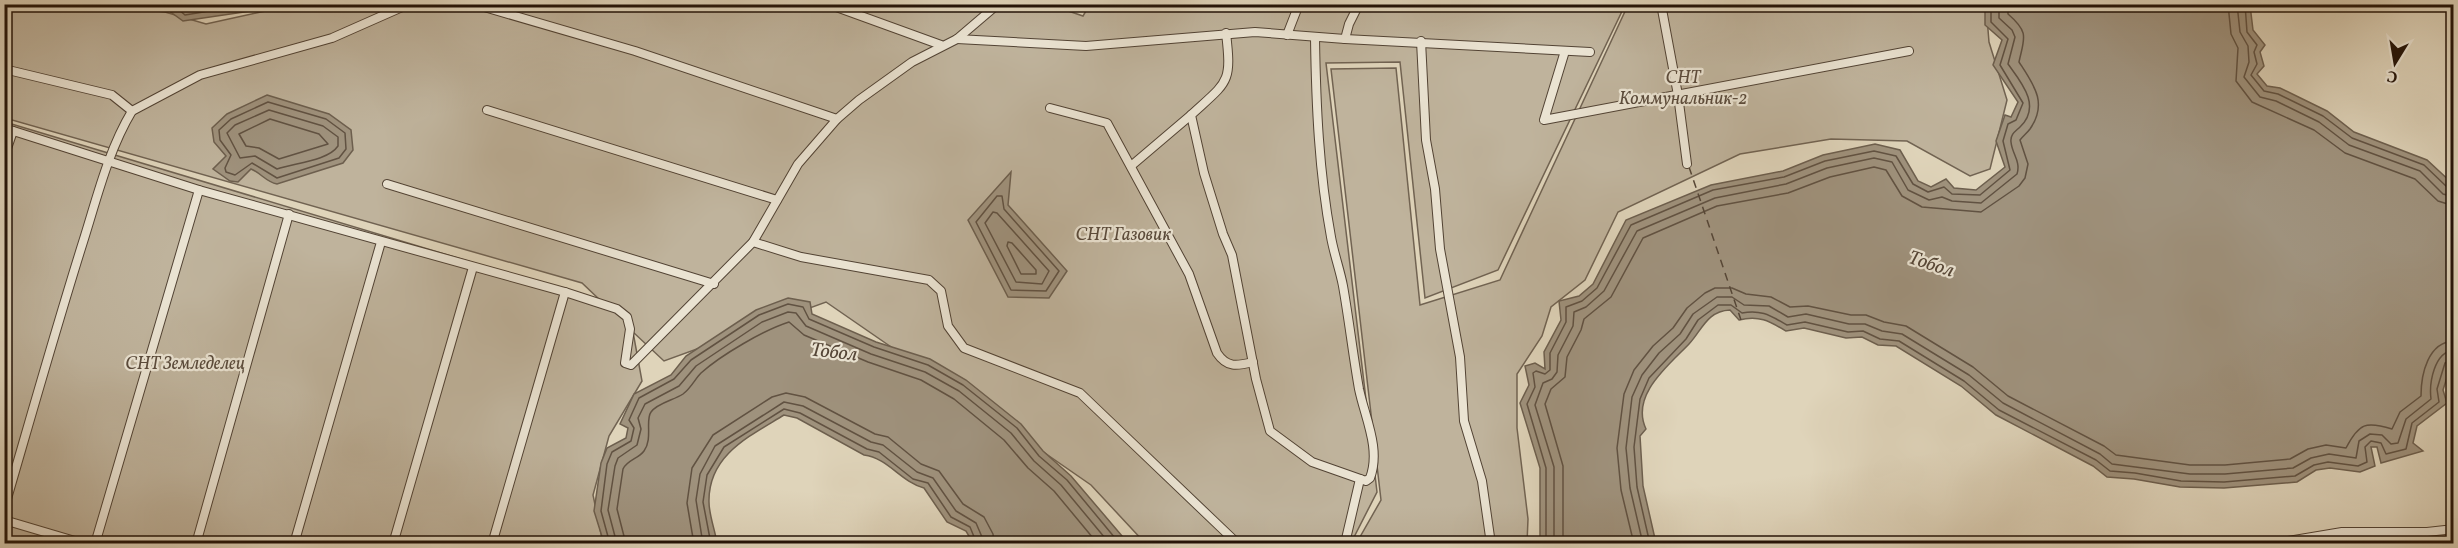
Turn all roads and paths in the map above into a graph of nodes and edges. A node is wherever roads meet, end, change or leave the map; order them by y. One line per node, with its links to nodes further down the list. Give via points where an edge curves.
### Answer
1 (410, 4): 22 (street, via 332,38 200,75)
2 (474, 4): 24 (street, via 635,51)
3 (828, 4): 14 (street)
4 (999, 4): 11 (street)
5 (1299, 4): 9 (street)
6 (1359, 4): 12 (street)
7 (1661, 4): 19 (street)
8 (1226, 33): 9 (street); 11 (street, via 1086,46); 23 (street, via 1226,81)
9 (1287, 35): 10 (street)
10 (1316, 38): 12 (street); 40 (street, via 1325,193 1374,458 1370,478)
11 (957, 39): 14 (street)
12 (1345, 39): 13 (street)
13 (1421, 41): 15 (street); 52 (street, via 1426,140 1440,249 1460,357 1464,421 1482,481)
14 (941, 45): 24 (street)
15 (1565, 51): 17 (street); 19 (street, via 1544,120)
16 (1909, 51): 19 (street)
17 (1590, 52)
18 (4, 69): 22 (street, via 112,95)
19 (1678, 95): 28 (street)
20 (1050, 108): 29 (street, via 1104,120)
21 (487, 110): 32 (street)
22 (132, 111): 27 (street)
23 (1191, 115): 29 (street); 39 (street, via 1204,173 1232,255)
24 (837, 119): 32 (street, via 798,164)
25 (9, 129): 26 (street); 27 (street)
26 (4, 157)
27 (109, 159): 31 (street); 41 (street)
28 (1687, 164)
29 (1131, 166): 39 (street, via 1189,274 1223,363)
30 (387, 184): 37 (street)
31 (200, 190): 33 (street); 46 (street)
32 (777, 200): 35 (street)
33 (289, 214): 34 (street); 47 (street)
34 (381, 242): 36 (street); 48 (street)
35 (753, 242): 37 (street); 51 (street, via 801,257 936,284 948,326 964,348 1080,393)
36 (473, 267): 38 (street); 49 (street)
37 (714, 284): 38 (street, via 631,365 625,363 630,329 627,317 617,309)
38 (565, 292): 50 (street)
39 (1253, 362): 40 (street, via 1270,431 1312,462)
40 (1360, 479): 44 (street)
41 (4, 509)
42 (4, 519): 45 (street)
43 (2454, 529): 53 (street, via 2342,532)
44 (1346, 539)
45 (85, 543)
46 (95, 543)
47 (196, 543)
48 (294, 543)
49 (393, 543)
50 (492, 543)
51 (1238, 543)
52 (1491, 543)
53 (2269, 543)

